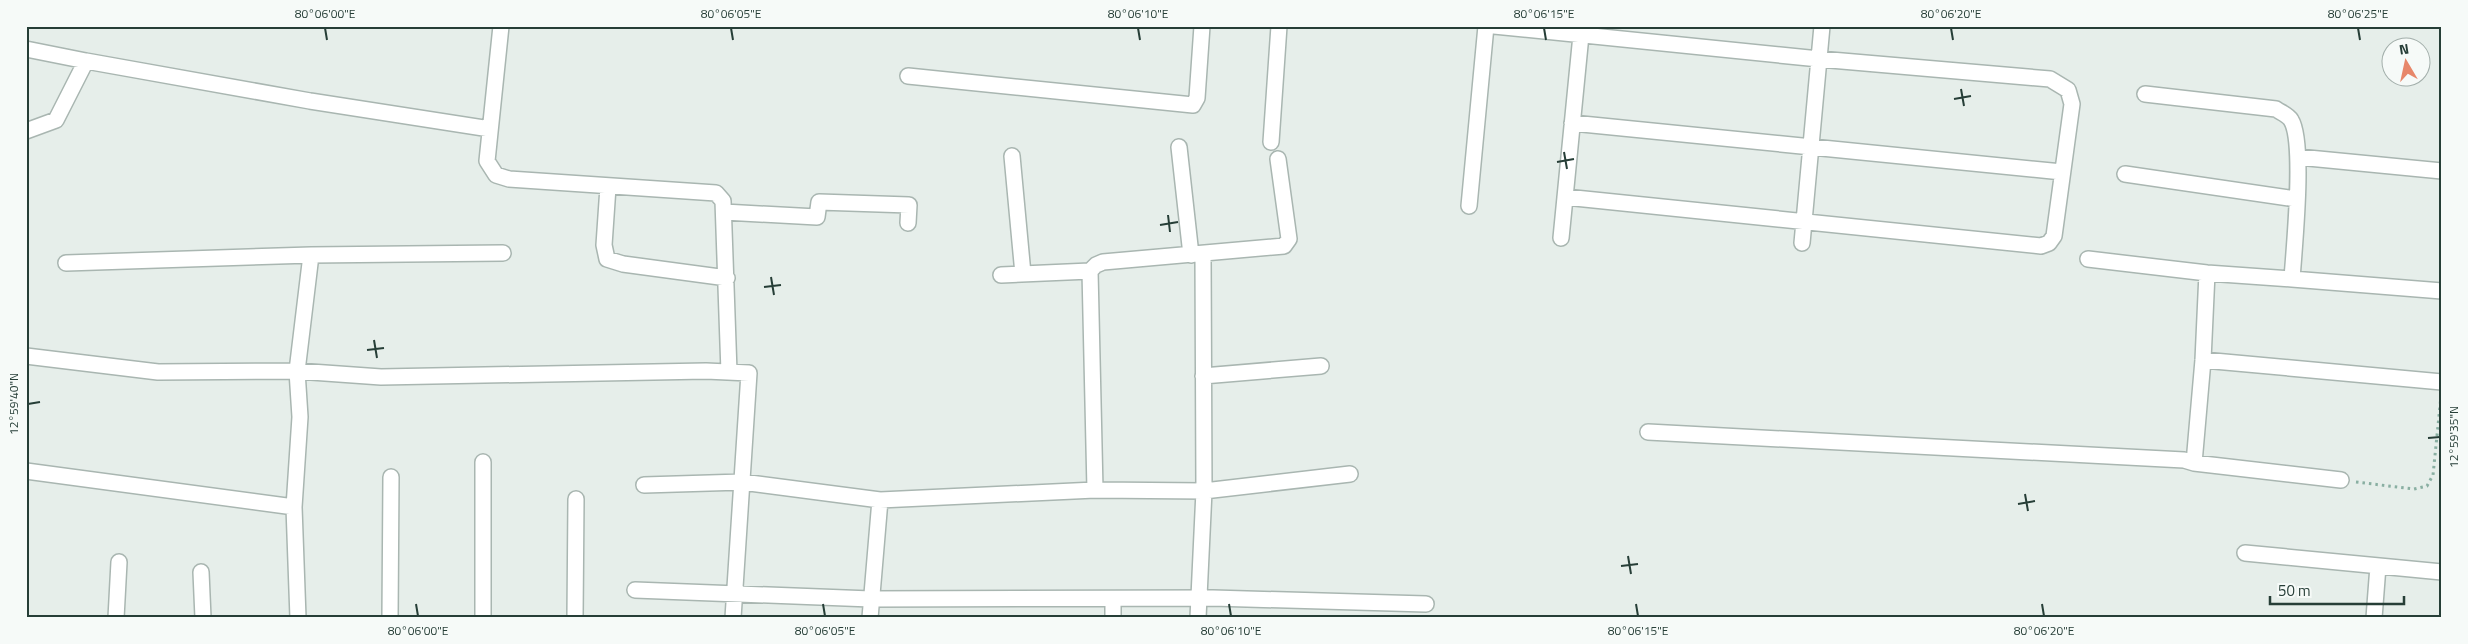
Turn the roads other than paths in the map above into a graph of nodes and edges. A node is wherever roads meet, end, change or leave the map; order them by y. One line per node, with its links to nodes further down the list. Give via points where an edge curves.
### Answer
1 (501, 26): 14 (street)
2 (1202, 26): 11 (street, via 1197,98 1193,105)
3 (1279, 26): 16 (street)
4 (1486, 26): 28 (street)
5 (1494, 26): 7 (street)
6 (1822, 26): 9 (street)
7 (1581, 36): 9 (street); 13 (street)
8 (26, 49): 10 (street)
9 (1819, 59): 18 (street); 23 (street, via 2050,79 2068,90 2072,104)
10 (86, 61): 14 (street); 15 (street, via 56,120)
11 (908, 76)
12 (2145, 94): 20 (street, via 2276,109 2290,118)
13 (1572, 123): 18 (street); 26 (street)
14 (490, 129): 25 (street, via 488,161 496,175 509,179)
15 (26, 131)
16 (1271, 142)
17 (1179, 147): 36 (street)
18 (1811, 147): 23 (street); 30 (street)
19 (1012, 156): 41 (street)
20 (2298, 157): 22 (street); 27 (street)
21 (1278, 159): 36 (street, via 1288,244 1277,249)
22 (2442, 170)
23 (2062, 172): 30 (street, via 2054,236 2041,246)
24 (2125, 174): 27 (street)
25 (608, 187): 29 (street, via 716,193 723,201); 43 (street, via 604,245 608,259 623,264)
26 (1565, 197): 30 (street); 32 (street)
27 (2296, 199): 44 (street)
28 (1468, 206)
29 (724, 212): 31 (street, via 817,217 819,202 909,205); 43 (street)
30 (1804, 222): 33 (street)
31 (908, 223)
32 (1561, 238)
33 (1802, 242)
34 (503, 253): 35 (street)
35 (311, 255): 38 (street); 49 (street)
36 (1197, 255): 39 (street, via 1103,262); 51 (street)
37 (2088, 259): 40 (street)
38 (66, 263)
39 (1090, 270): 41 (street); 62 (street)
40 (2207, 273): 44 (street); 47 (street)
41 (1023, 274): 42 (street)
42 (1001, 275)
43 (727, 278): 50 (street)
44 (2292, 279): 45 (street)
45 (2442, 292)
46 (26, 356): 49 (street, via 158,372)
47 (2203, 360): 52 (street); 55 (street)
48 (1321, 366): 51 (street)
49 (297, 371): 50 (street, via 381,377); 66 (street, via 300,417)
50 (729, 372): 60 (street, via 749,373)
51 (1203, 376): 63 (street)
52 (2442, 382)
53 (1648, 432): 55 (street)
54 (482, 462): 82 (street)
55 (2194, 463): 59 (street)
56 (26, 471): 66 (street)
57 (1350, 474): 63 (street)
58 (391, 477): 81 (street)
59 (2341, 480)
60 (742, 482): 61 (street); 65 (street); 73 (street)
61 (644, 485)
62 (1095, 490): 63 (street); 65 (street)
63 (1204, 491): 74 (street)
64 (576, 499): 83 (street)
65 (880, 500): 75 (street)
66 (294, 507): 80 (street)
67 (2245, 553): 69 (street)
68 (118, 562): 78 (street)
69 (2378, 566): 71 (street); 88 (street)
70 (201, 572): 79 (street)
71 (2442, 572)
72 (634, 590): 73 (street)
73 (735, 594): 75 (street); 84 (street)
74 (1198, 598): 76 (street); 77 (street); 87 (street)
75 (871, 599): 76 (street); 85 (street)
76 (1113, 599): 86 (street)
77 (1426, 604)
78 (116, 618)
79 (204, 618)
80 (298, 618)
81 (390, 618)
82 (483, 618)
83 (574, 618)
84 (733, 618)
85 (870, 618)
86 (1113, 618)
87 (1198, 618)
88 (2374, 618)

